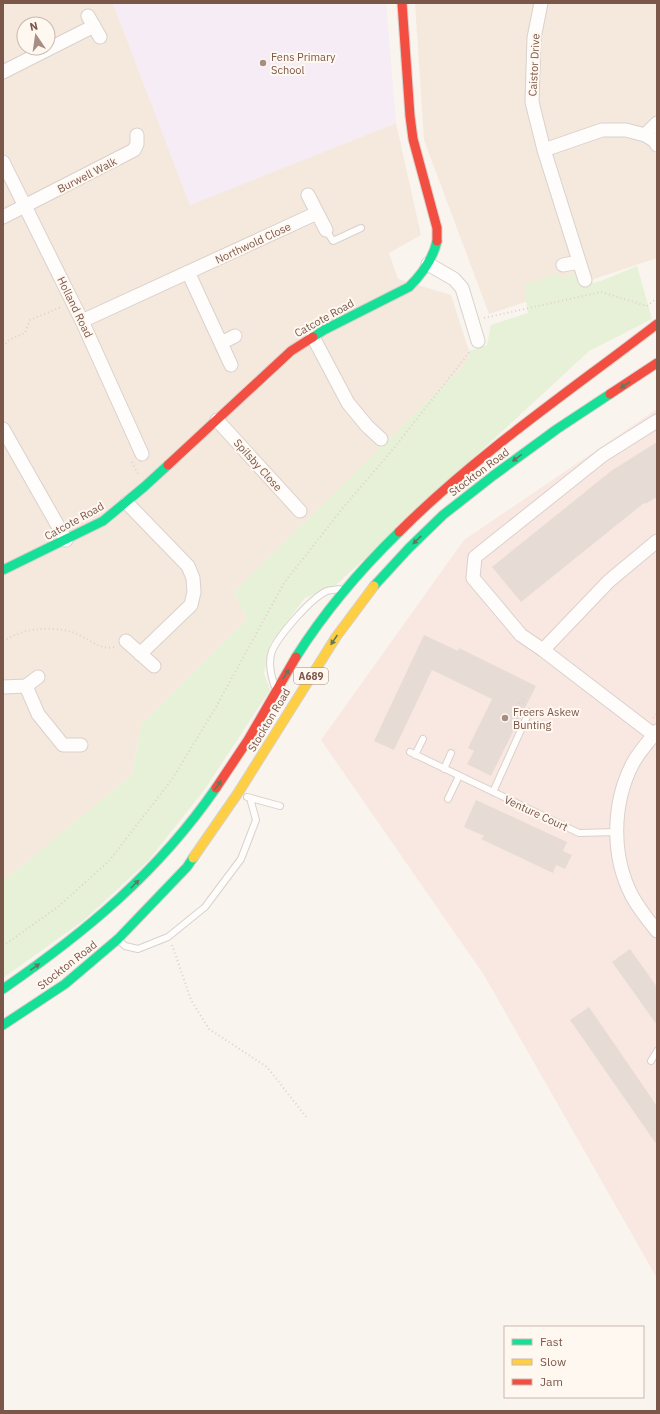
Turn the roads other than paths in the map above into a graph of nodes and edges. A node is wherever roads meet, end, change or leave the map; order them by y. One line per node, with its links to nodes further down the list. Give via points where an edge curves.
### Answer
1 (402, 3): 18 (main road, Catcote Road, via 410,116 437,228 437,243)
2 (541, 3): 9 (street, Caistor Drive, via 534,38 532,102)
3 (94, 27): 4 (street)
4 (3, 72)
5 (657, 123): 7 (street)
6 (137, 135): 12 (street, Burwell Walk, via 134,150)
7 (645, 135): 8 (street); 9 (street, via 626,130 602,130)
8 (657, 145)
9 (544, 150): 17 (street, Caistor Drive)
10 (3, 162): 12 (street, Holland Road)
11 (308, 195): 13 (street)
12 (25, 206): 14 (street); 22 (street, Holland Road)
13 (317, 213): 16 (street); 20 (street, Northwold Close)
14 (3, 217)
15 (361, 228): 16 (lane, via 333,241)
16 (326, 230)
17 (579, 262): 19 (street); 21 (street, Caistor Drive)
18 (428, 264): 25 (main road, Catcote Road, via 409,287); 26 (street, via 454,279 462,288)
19 (563, 265)
20 (188, 272): 22 (street, Northwold Close); 27 (street)
21 (585, 280)
22 (82, 321): 35 (street, Holland Road)
23 (657, 324): 41 (main road, Stockton Road / A689, via 461,474 384,546)
24 (235, 336): 27 (street)
25 (313, 337): 30 (main road, Catcote Road, via 291,351); 33 (street, via 348,403 372,423)
26 (478, 341)
27 (221, 343): 29 (street)
28 (657, 363): 58 (main road, Stockton Road / A689, one-way to 58, via 494,474 442,515 409,548 374,586 336,637)
29 (231, 365)
30 (217, 420): 36 (main road, Catcote Road); 37 (street, Spilsby Close)
31 (657, 421): 43 (street, via 603,455 475,557 473,578 521,635)
32 (3, 429): 34 (street)
33 (381, 439)
34 (7, 445): 38 (street)
35 (142, 454)
36 (127, 503): 38 (main road, Catcote Road, via 103,521); 44 (street, via 188,566 194,578 194,592 190,604)
37 (300, 511)
38 (66, 540): 40 (main road, Catcote Road)
39 (657, 541): 43 (street, via 609,581)
40 (3, 570)
41 (348, 587): 49 (main road, Stockton Road / A689, one-way to 41, via 311,635); 49 (lane, via 326,592 307,606 287,628 272,652 270,670)
42 (126, 641): 44 (street)
43 (543, 650): 51 (street)
44 (140, 654): 45 (street)
45 (154, 666)
46 (38, 677): 47 (street)
47 (26, 686): 48 (street); 53 (street, via 38,714 63,751)
48 (3, 687)
49 (276, 690): 65 (main road, Stockton Road / A689, one-way to 49, via 47,959 98,918 163,854 189,825 226,774)
50 (529, 712): 57 (lane, Venture Court)
51 (656, 733): 62 (street, via 634,763 622,791)
52 (423, 739): 55 (lane, Venture Court, via 413,753)
53 (81, 745)
54 (452, 753): 55 (lane)
55 (444, 769): 56 (lane, Venture Court)
56 (459, 776): 57 (lane, Venture Court); 60 (lane)
57 (493, 792): 62 (lane, Venture Court, via 579,833)
58 (238, 794): 59 (lane); 64 (main road, Stockton Road / A689, via 187,867)
59 (250, 798): 61 (lane); 64 (lane, via 256,820 241,859 206,907 168,937 138,949 125,946)
60 (448, 799)
61 (280, 806)
62 (617, 832): 63 (street, via 626,883 639,908)
63 (657, 931)
64 (118, 939): 66 (main road, Stockton Road / A689, via 65,984)
65 (3, 989)
66 (3, 1025)
67 (657, 1051): 68 (lane)
68 (651, 1062)

